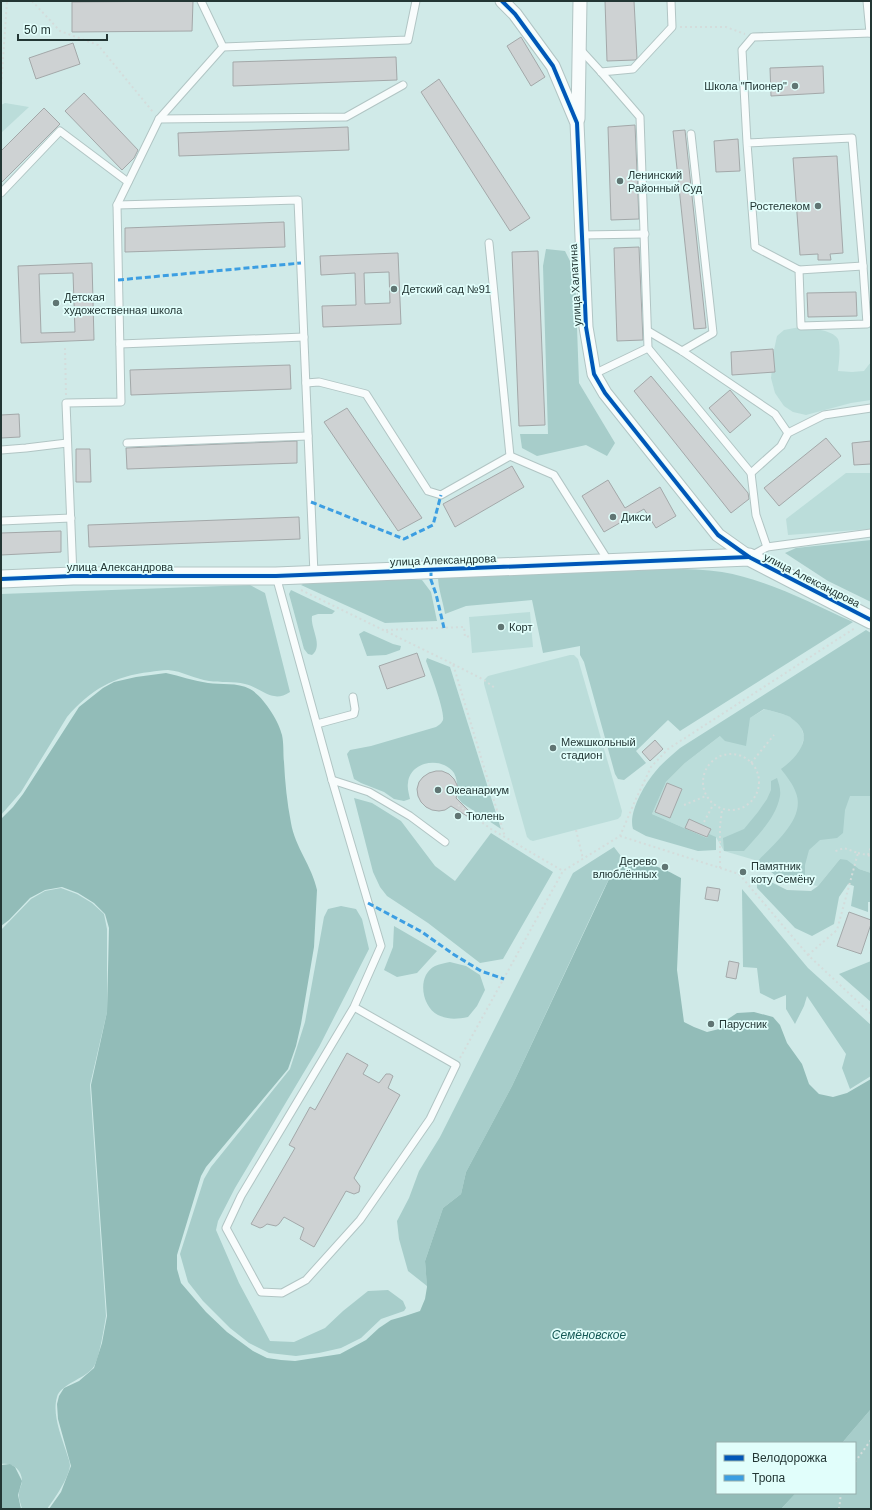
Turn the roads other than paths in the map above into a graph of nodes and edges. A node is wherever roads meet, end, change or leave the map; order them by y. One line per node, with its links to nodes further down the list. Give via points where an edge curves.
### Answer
1 (201, 1): 8 (lane)
2 (416, 1): 8 (lane, via 408,40)
3 (502, 1): 13 (street, улица Халатина, via 515,14 553,66)
4 (580, 1): 9 (street)
5 (671, 1): 10 (lane, via 672,27 633,69)
6 (867, 1): 7 (lane)
7 (870, 33): 15 (lane, via 753,38 742,50)
8 (223, 47): 12 (lane)
9 (578, 48): 10 (lane); 13 (street)
10 (601, 72): 19 (lane, via 640,117)
11 (403, 86): 12 (lane, via 346,117)
12 (159, 119): 16 (lane)
13 (577, 123): 20 (street, улица Халатина)
14 (691, 134): 28 (lane, via 713,333)
15 (747, 144): 22 (lane, via 852,138); 23 (lane, via 755,247)
16 (128, 182): 17 (lane, via 60,130); 18 (lane)
17 (1, 193)
18 (117, 205): 25 (lane, via 298,200); 26 (lane)
19 (645, 234): 20 (lane); 24 (lane)
20 (582, 235): 29 (street, улица Халатина, via 586,327)
21 (489, 243): 37 (lane)
22 (863, 266): 23 (lane); 23 (lane, via 867,324 801,326)
23 (800, 270)
24 (648, 331): 27 (lane); 28 (lane)
25 (304, 337): 26 (lane); 30 (lane)
26 (120, 344): 34 (lane, via 121,402 66,403)
27 (648, 348): 29 (lane); 38 (lane)
28 (682, 352): 32 (lane, via 775,414)
29 (594, 374): 43 (street, улица Халатина, via 605,393 718,535)
30 (306, 383): 33 (lane); 37 (lane, via 319,382 366,394 428,491 441,495)
31 (871, 408): 32 (lane, via 824,415)
32 (788, 433): 38 (lane, via 781,446)
33 (308, 436): 35 (lane); 45 (lane)
34 (67, 443): 36 (lane); 39 (lane)
35 (126, 443)
36 (1, 450)
37 (510, 456): 44 (lane, via 554,475)
38 (750, 473): 42 (lane, via 756,515)
39 (71, 518): 40 (lane); 46 (lane)
40 (1, 521)
41 (871, 533): 42 (lane)
42 (767, 547): 43 (lane)
43 (749, 557): 44 (street, улица Александрова); 49 (street, улица Александрова)
44 (609, 562): 45 (street, улица Александрова)
45 (314, 574): 47 (street, улица Александрова)
46 (73, 576): 47 (street, улица Александрова); 48 (street, улица Александрова)
47 (276, 576): 51 (lane)
48 (1, 579)
49 (866, 622)
50 (353, 697): 51 (lane, via 354,714)
51 (317, 724): 52 (lane)
52 (332, 780): 53 (lane, via 369,792 410,816); 54 (lane, via 381,946)
53 (445, 842)
54 (354, 1007): 54 (lane, via 241,1196 226,1228 261,1292 282,1293 306,1280 360,1220 430,1119 456,1065)

